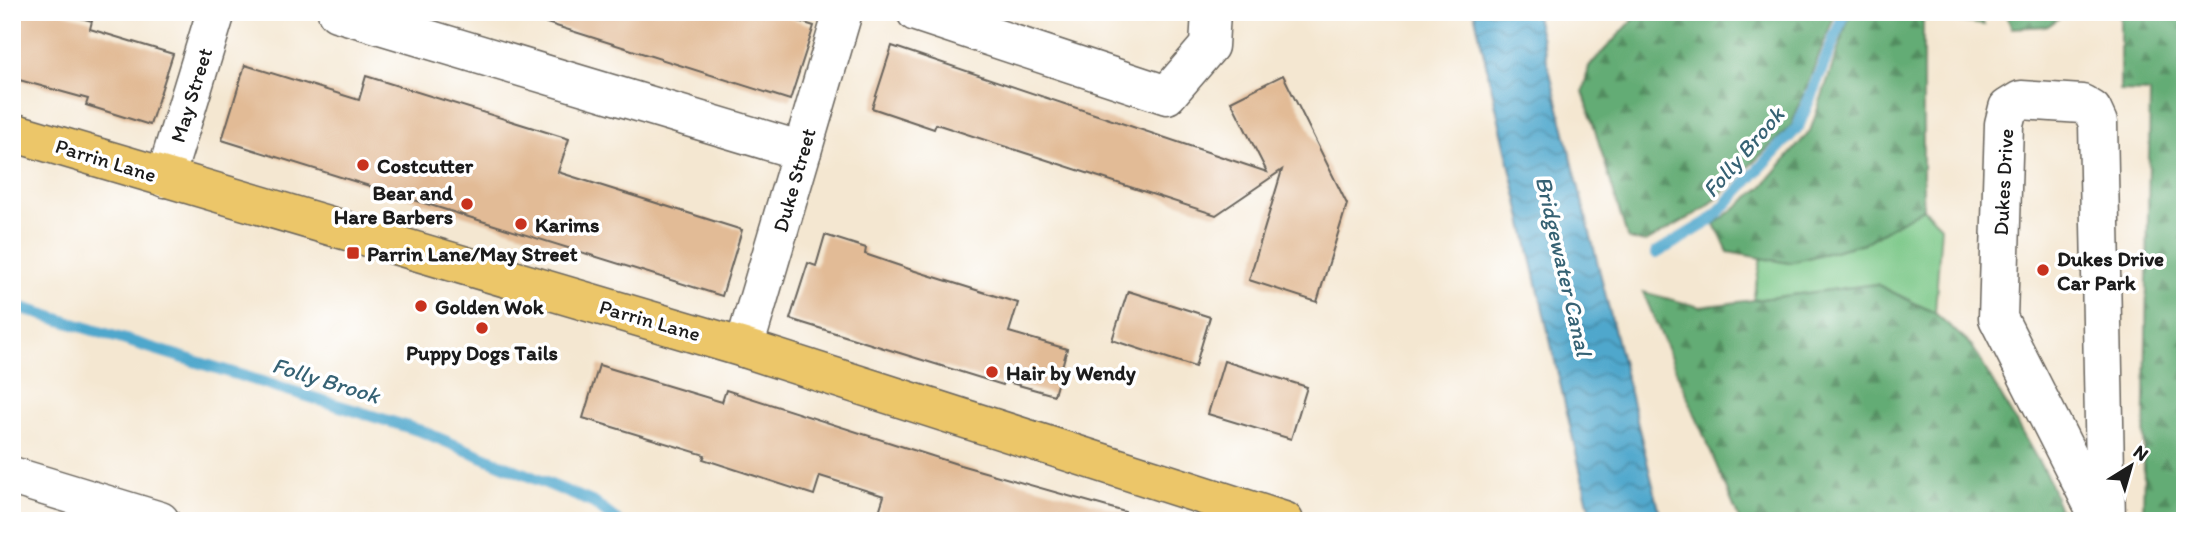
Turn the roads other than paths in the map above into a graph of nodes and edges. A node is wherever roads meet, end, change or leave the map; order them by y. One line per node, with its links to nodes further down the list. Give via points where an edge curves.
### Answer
1 (216, 12): 8 (street, May Street)
2 (337, 12): 7 (street)
3 (843, 12): 7 (street, Duke Street)
4 (916, 12): 5 (street, via 1167,95 1209,46)
5 (1211, 12)
6 (12, 132): 8 (main road, Parrin Lane)
7 (802, 151): 9 (street, Duke Street)
8 (165, 178): 9 (main road, Parrin Lane)
9 (744, 348): 11 (main road, Parrin Lane)
10 (12, 476): 12 (street)
11 (1235, 509): 13 (main road, Parrin Lane)
12 (160, 521)
13 (1284, 521)
14 (2104, 521): 14 (street, Dukes Drive, via 2098,123 2092,110 2082,104 2021,100 2008,108 2004,124 1997,318)

